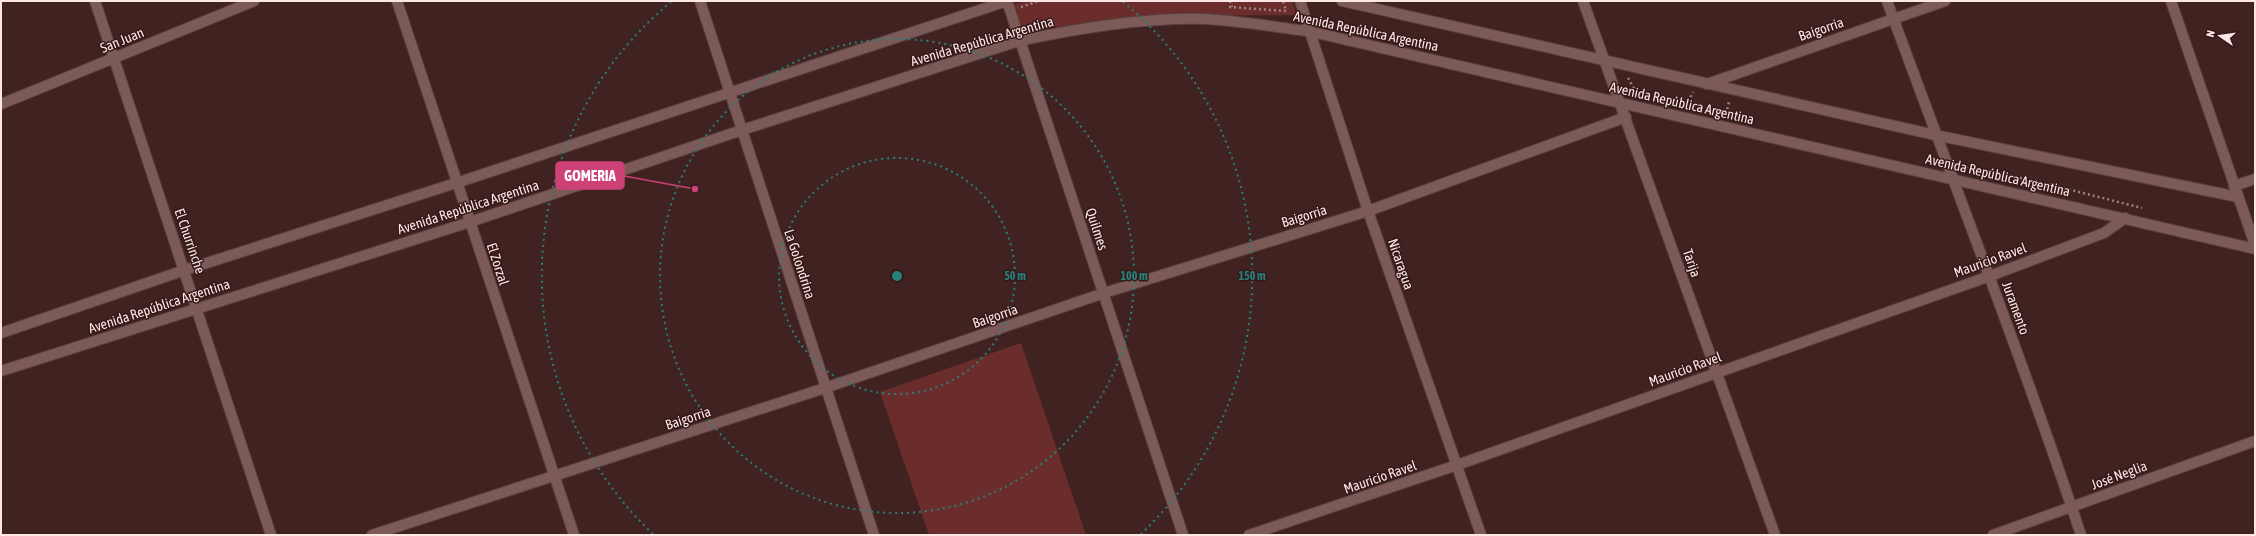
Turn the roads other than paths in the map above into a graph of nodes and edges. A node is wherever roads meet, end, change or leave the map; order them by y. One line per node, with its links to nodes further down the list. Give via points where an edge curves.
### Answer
1 (95, 1): 15 (street, El Churrinche)
2 (254, 1): 15 (street, San Juan)
3 (397, 1): 26 (street, El Zorzal)
4 (700, 1): 18 (street, La Golondrina)
5 (1007, 1): 14 (street, Quilmes); 18 (street, Avenida República Argentina)
6 (1300, 1): 13 (street, Nicaragua)
7 (1342, 1): 16 (street, Avenida República Argentina)
8 (1583, 1): 16 (street, Tarija)
9 (1887, 1): 12 (street, Juramento)
10 (1945, 1): 12 (street, Baigorria)
11 (2171, 1): 27 (street)
12 (1894, 19): 17 (street, Baigorria); 23 (street, Juramento)
13 (1312, 32): 14 (street, Avenida República Argentina, via 1249,22 1204,19 1102,26); 19 (street, Avenida República Argentina); 29 (street, Nicaragua)
14 (1019, 41): 22 (street, Avenida República Argentina); 36 (street, Quilmes)
15 (113, 59): 20 (street, San Juan); 34 (street, El Churrinche)
16 (1605, 60): 17 (street, Avenida República Argentina); 19 (street, Tarija)
17 (1703, 87): 23 (street, Avenida República Argentina)
18 (730, 93): 22 (street, La Golondrina); 26 (street, Avenida República Argentina)
19 (1621, 103): 21 (street, Tarija); 25 (street, Avenida República Argentina)
20 (1, 104)
21 (1626, 117): 29 (street, Baigorria); 40 (street, Tarija)
22 (742, 130): 31 (street, Avenida República Argentina); 41 (street, La Golondrina)
23 (1935, 135): 25 (street, Juramento); 28 (street, Avenida República Argentina)
24 (2255, 179): 27 (street)
25 (1953, 180): 30 (street, Avenida República Argentina); 35 (street, Juramento)
26 (456, 183): 31 (street, El Zorzal); 34 (street, Avenida República Argentina)
27 (2234, 186): 28 (street)
28 (2238, 197): 32 (street)
29 (1368, 211): 36 (street, Baigorria); 43 (street, Nicaragua)
30 (2125, 218): 33 (street, Avenida República Argentina); 35 (street, Mauricio Ravel, via 2104,233)
31 (470, 222): 37 (street, Avenida República Argentina); 44 (street, El Zorzal)
32 (2255, 245)
33 (2255, 249)
34 (185, 270): 37 (street, El Churrinche); 38 (street, Avenida República Argentina)
35 (1990, 276): 40 (street, Mauricio Ravel); 45 (street, Juramento)
36 (1104, 293): 41 (street, Baigorria); 50 (street, Quilmes)
37 (197, 308): 39 (street, Avenida República Argentina); 46 (street, El Churrinche)
38 (1, 333)
39 (1, 371)
40 (1716, 373): 43 (street, Mauricio Ravel); 53 (street, Tarija)
41 (826, 388): 44 (street, Baigorria); 49 (street, La Golondrina)
42 (2255, 441): 45 (street, José Neglia)
43 (1457, 465): 51 (street, Mauricio Ravel); 52 (street, Nicaragua)
44 (555, 476): 47 (street, Baigorria); 48 (street, El Zorzal)
45 (2072, 506): 54 (street, José Neglia); 55 (street, Juramento)
46 (271, 535)
47 (372, 535)
48 (574, 535)
49 (874, 535)
50 (1184, 535)
51 (1249, 535)
52 (1481, 535)
53 (1775, 535)
54 (1993, 535)
55 (2081, 535)

